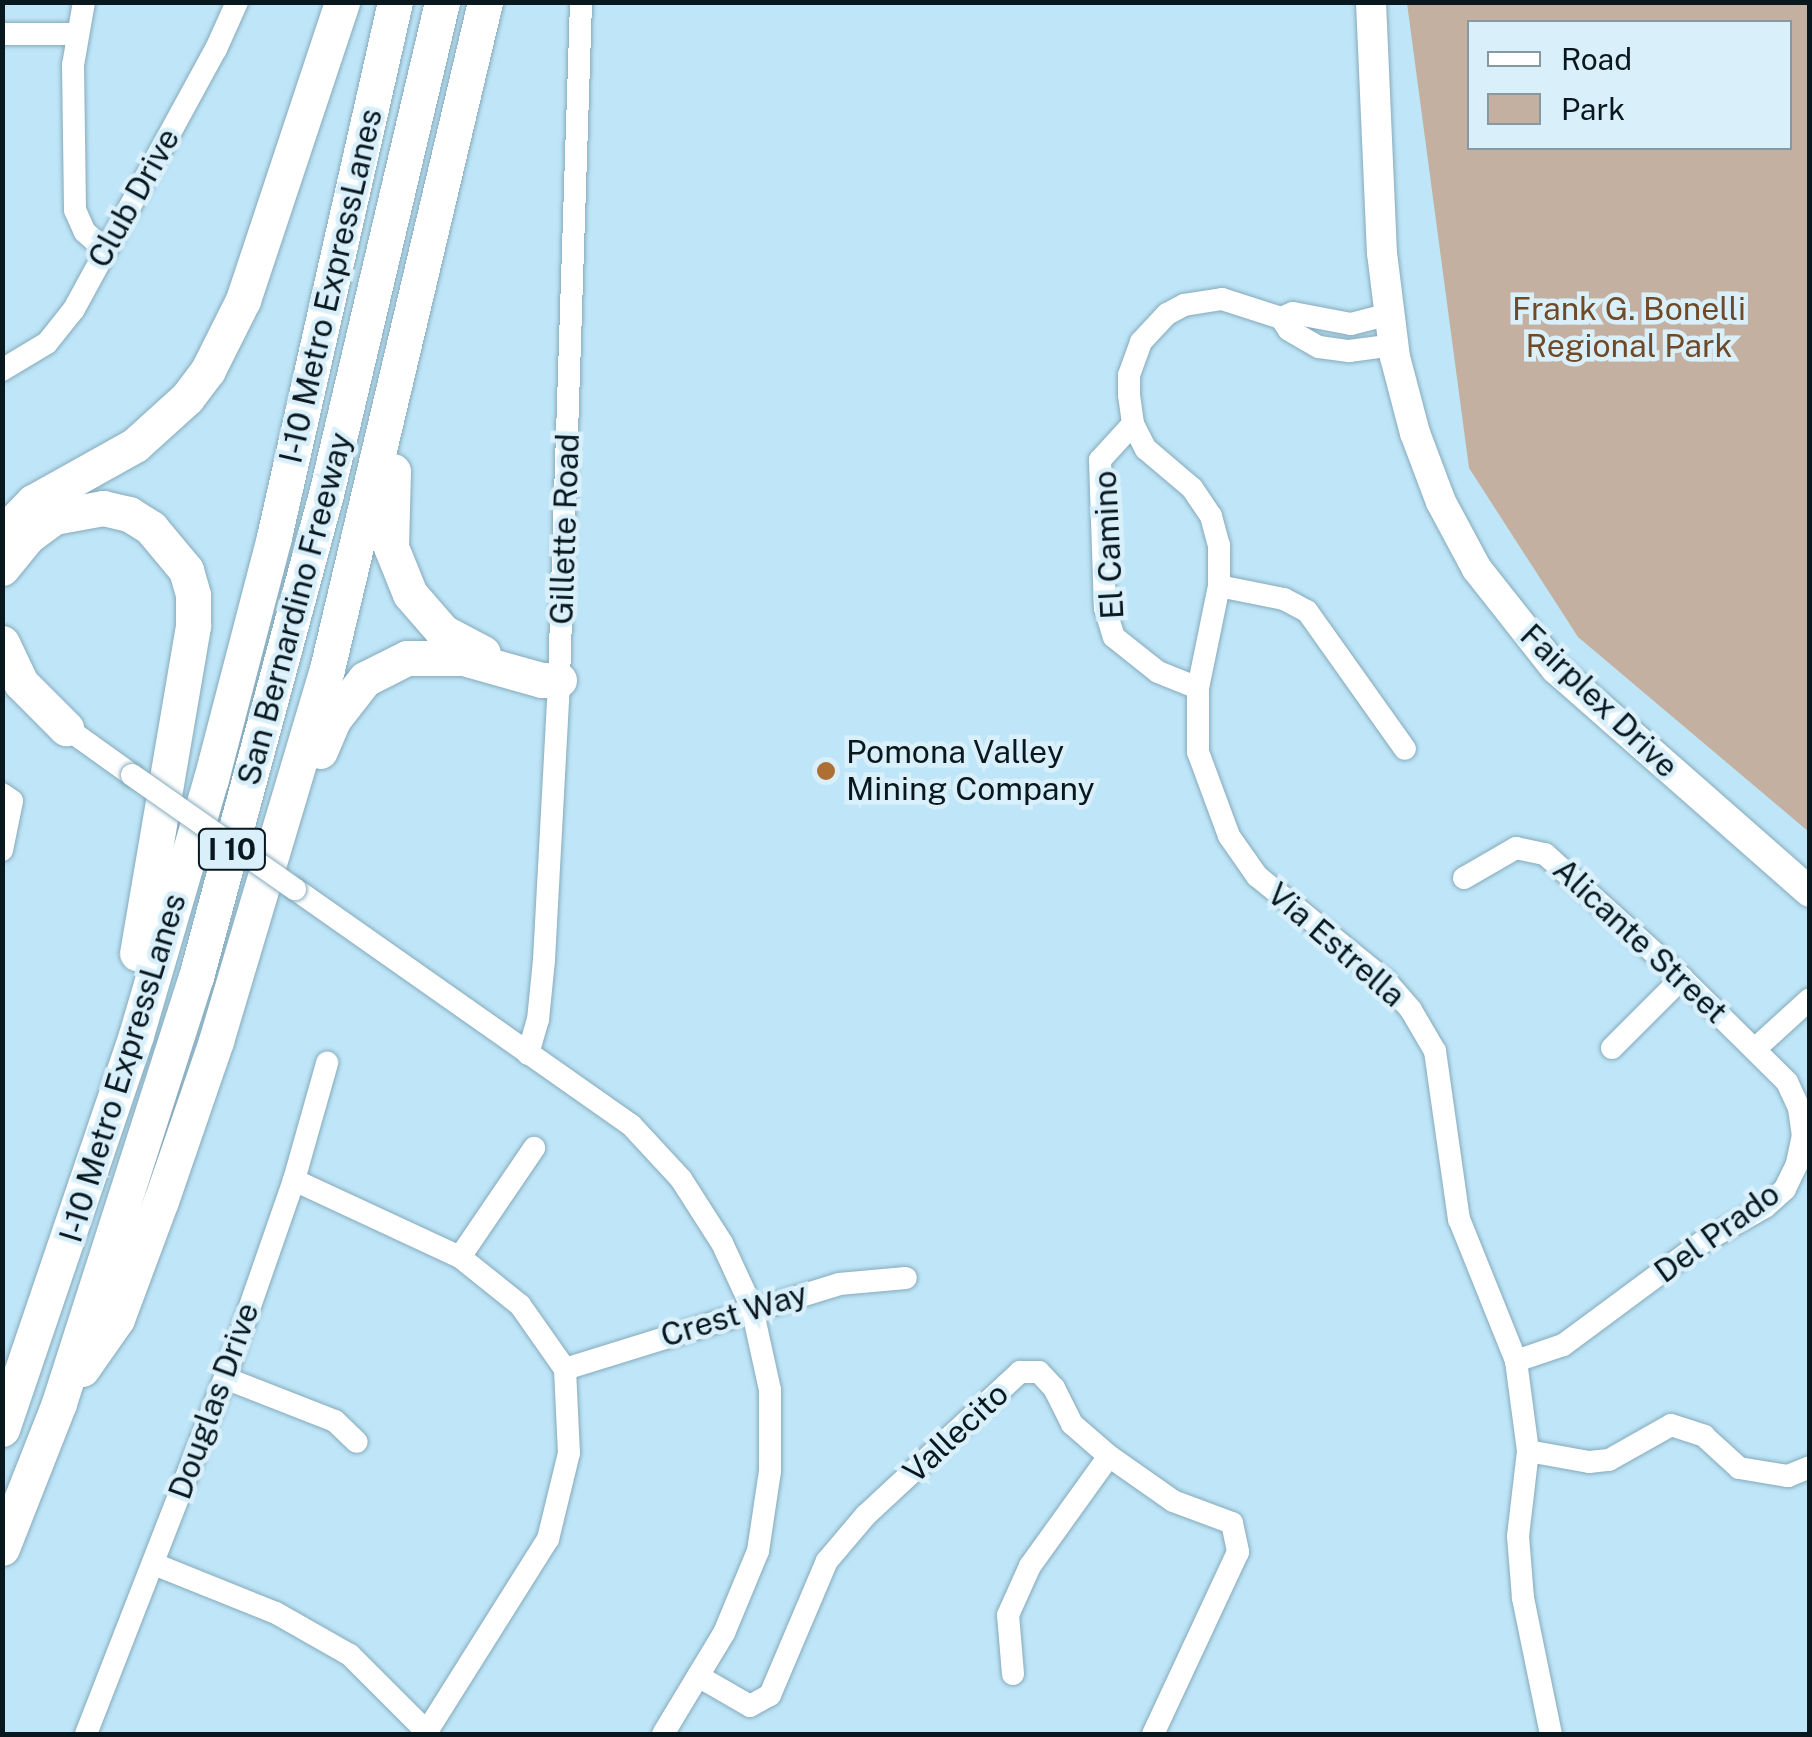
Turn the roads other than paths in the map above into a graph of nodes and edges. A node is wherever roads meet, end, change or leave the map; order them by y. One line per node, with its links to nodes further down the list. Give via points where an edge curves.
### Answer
1 (84, 2): 11 (street)
2 (237, 2): 12 (street, Club Drive)
3 (342, 2): 22 (highway, via 243,300 208,370 134,445 33,502)
4 (373, 2): 35 (highway, San Bernardino Freeway / I 10, via 224,653)
5 (395, 2): 52 (highway, I-10 Metro ExpressLanes, via 212,779 136,1035)
6 (442, 2): 13 (highway, San Bernardino Freeway / I 10)
7 (484, 2): 17 (highway)
8 (581, 2): 25 (street, Gillette Road)
9 (1372, 2): 14 (main road, Fairplex Drive)
10 (2, 34): 11 (street)
11 (76, 34): 12 (street, via 75,210 85,232)
12 (105, 250): 20 (street, Club Drive, via 62,328)
13 (377, 287): 51 (highway, San Bernardino Freeway / I 10, via 196,977); 57 (highway, I-10 Metro ExpressLanes, via 342,334 200,885 68,1309)
14 (1390, 314): 16 (street); 18 (main road, Fairplex Drive)
15 (1281, 318): 16 (street, via 1293,314); 19 (street, via 1303,341); 21 (street, via 1222,300 1166,314 1134,358)
16 (1328, 322): 19 (street)
17 (407, 325): 25 (highway, via 389,511 399,571 425,614 463,646); 34 (highway, via 327,669)
18 (1394, 345): 19 (street); 33 (main road, Fairplex Drive, via 1415,433 1441,502 1514,620 1602,713)
19 (1325, 348)
20 (2, 370)
21 (1132, 424): 23 (street, Via Estrella, via 1210,516 1220,545); 27 (street, El Camino, via 1100,460 1105,608 1114,637 1158,672)
22 (4, 560): 35 (highway, via 54,518 104,508 151,528 186,570 193,626)
23 (1218, 586): 27 (street, Via Estrella); 29 (street, via 1284,599 1307,611)
24 (2, 643): 28 (highway, via 21,683)
25 (559, 680): 34 (highway, via 432,656 395,662 364,679 333,720); 40 (street, Gillette Road, via 544,960)
26 (2, 688): 28 (street)
27 (1198, 688): 47 (street, Via Estrella, via 1198,752 1229,836 1257,876 1386,981 1435,1052 1459,1219)
28 (66, 728): 40 (street, bridge)
29 (1406, 749)
30 (5, 809): 31 (street)
31 (2, 850)
32 (1464, 878): 36 (street, Alicante Street, via 1516,848 1545,854)
33 (1810, 892)
34 (257, 904): 51 (highway, via 117,1319)
35 (138, 952): 48 (highway, San Bernardino Freeway / I 10, via 88,1124)
36 (1682, 978): 38 (street); 39 (street, Alicante Street)
37 (1810, 998): 39 (street)
38 (1612, 1048)
39 (1755, 1049): 47 (street, Del Prado, via 1787,1082 1799,1108 1803,1135 1784,1189 1563,1345)
40 (528, 1054): 46 (street, via 631,1125 681,1179 722,1243)
41 (328, 1063): 43 (street, Douglas Drive)
42 (534, 1148): 44 (street)
43 (294, 1180): 44 (street); 50 (street, Douglas Drive)
44 (460, 1256): 49 (street, via 520,1305)
45 (906, 1278): 46 (street, Crest Way, via 839,1284)
46 (752, 1308): 49 (street, Crest Way); 61 (street, via 770,1390 770,1471 758,1552)
47 (1516, 1361): 54 (street, Via Estrella)
48 (2, 1363)
49 (566, 1369): 63 (street, via 568,1454 548,1540)
50 (225, 1378): 53 (street, via 336,1421); 59 (street, Douglas Drive)
51 (58, 1403): 58 (highway, San Bernardino Freeway / I 10)
52 (2, 1428)
53 (357, 1442)
54 (1528, 1450): 56 (street, via 1609,1460 1672,1424 1704,1436 1739,1468 1788,1476); 66 (street, Via Estrella, via 1518,1536)
55 (1109, 1456): 60 (street, via 1030,1566 1008,1615); 61 (street, Vallecito, via 1072,1424 1040,1372 1020,1372 865,1516 827,1561 770,1696 750,1706); 65 (street, Vallecito, via 1172,1501 1232,1523 1238,1552)
56 (1810, 1468)
57 (2, 1487)
58 (2, 1548)
59 (154, 1564): 62 (street, Douglas Drive); 63 (street, via 276,1613 350,1655)
60 (1012, 1674)
61 (698, 1676): 64 (street)
62 (86, 1734)
63 (427, 1734)
64 (663, 1734)
65 (1153, 1734)
66 (1551, 1734)

